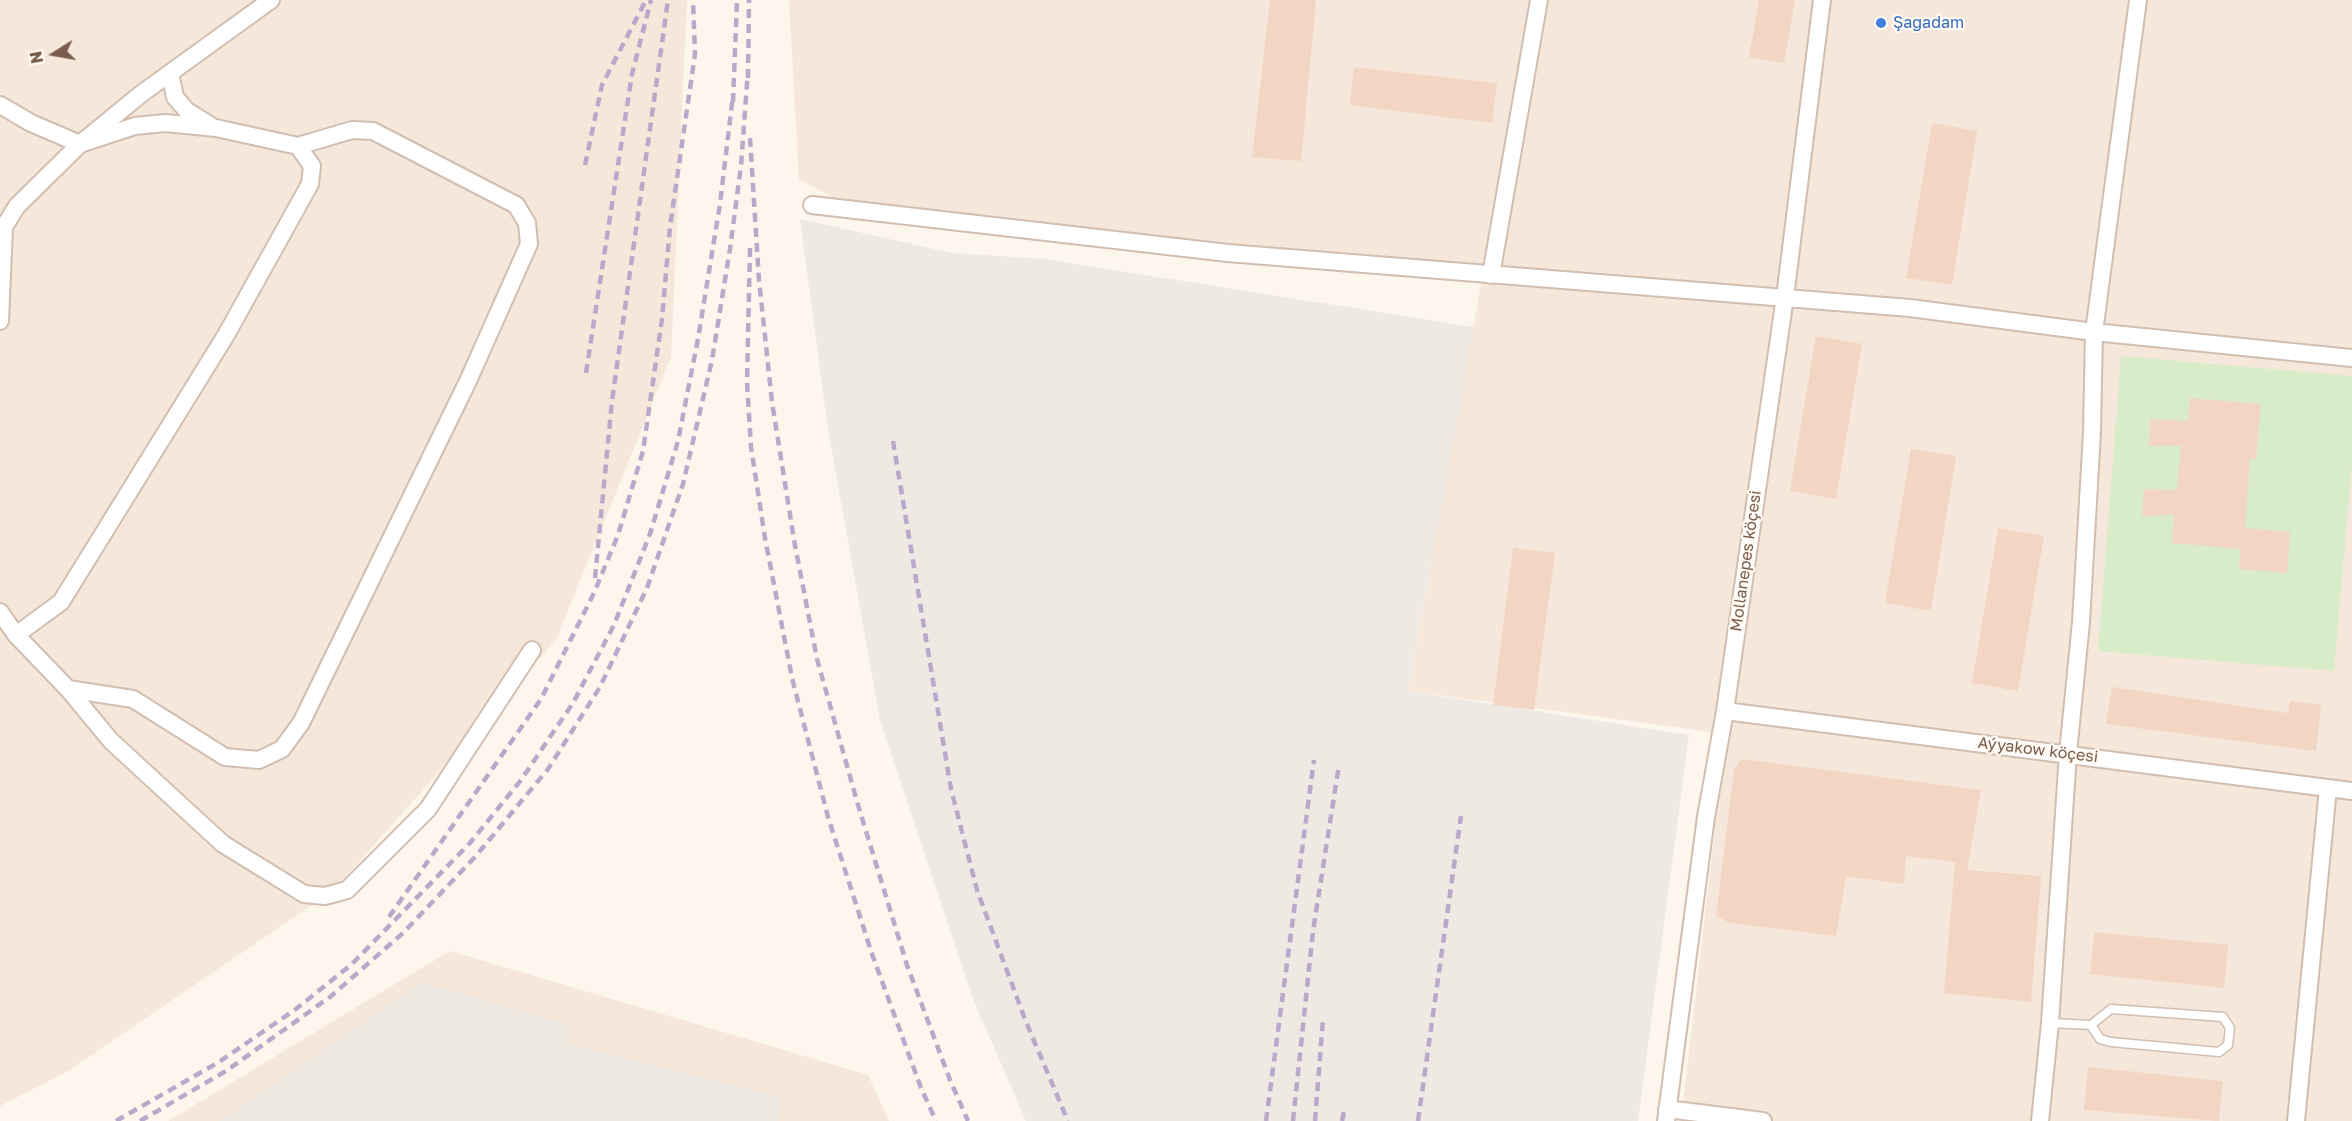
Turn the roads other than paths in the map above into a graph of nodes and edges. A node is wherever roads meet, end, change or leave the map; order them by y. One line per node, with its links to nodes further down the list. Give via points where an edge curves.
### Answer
1 (271, 0): 5 (street)
2 (1539, 0): 11 (street)
3 (1822, 0): 12 (street, Mollanepes köçesi)
4 (2138, 0): 14 (street)
5 (170, 73): 7 (street, via 175,97 187,111); 8 (street)
6 (0, 105): 8 (street)
7 (216, 128): 8 (street, via 165,123 135,126); 9 (street)
8 (80, 144): 13 (street, via 17,206 4,227)
9 (298, 146): 17 (street, via 312,166 310,184 226,335 61,602); 19 (street, via 352,130 373,131 516,205 527,223 529,244 468,381 302,723 282,749 259,760 225,757 133,699)
10 (812, 205): 11 (street, via 1228,253)
11 (1491, 275): 12 (street)
12 (1785, 297): 14 (street, via 1910,308); 20 (street, Mollanepes köçesi)
13 (0, 321)
14 (2094, 332): 15 (street); 21 (street, via 2081,622)
15 (2352, 358)
16 (0, 612): 17 (street)
17 (16, 635): 19 (street)
18 (532, 650): 19 (street, via 428,809 347,890 325,896 304,894 222,844 111,741)
19 (68, 689)
20 (1725, 711): 21 (street, Aýyakow köçesi); 26 (street, Mollanepes köçesi, via 1706,817)
21 (2068, 753): 22 (street, Aýyakow köçesi); 24 (street)
22 (2328, 788): 23 (street, Aýyakow köçesi); 29 (street)
23 (2352, 791)
24 (2050, 1023): 25 (lane); 28 (street)
25 (2091, 1025): 25 (lane, via 2100,1039 2111,1042 2219,1052 2228,1046 2230,1028 2223,1017 2110,1009)
26 (1666, 1115): 27 (street)
27 (1763, 1121)
28 (2040, 1121)
29 (2296, 1121)

